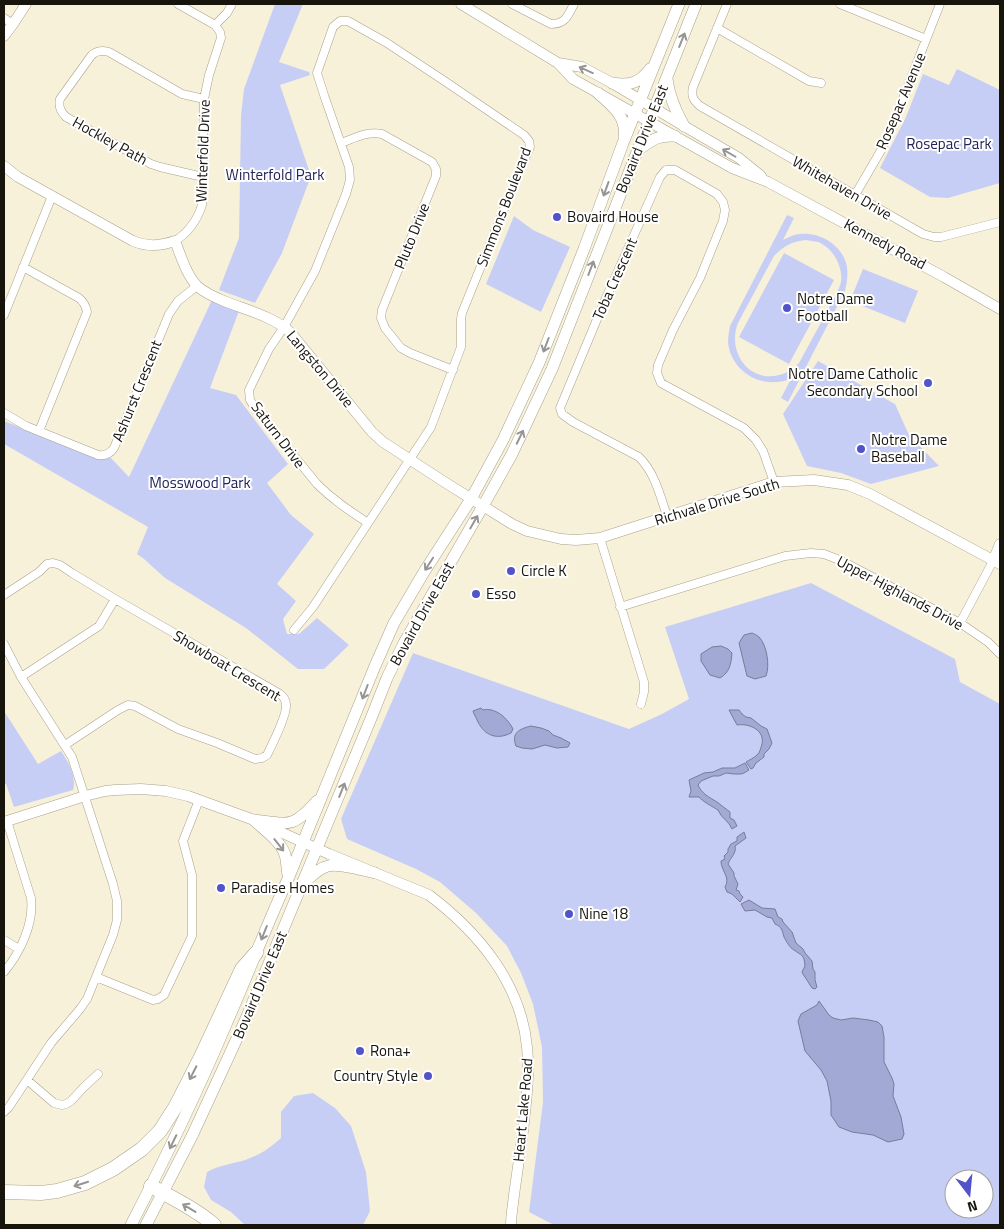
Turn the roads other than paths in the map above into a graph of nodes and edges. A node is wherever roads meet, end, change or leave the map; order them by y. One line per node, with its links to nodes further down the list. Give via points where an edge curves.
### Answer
1 (26, 4): 13 (street)
2 (178, 4): 14 (street)
3 (232, 4): 14 (street)
4 (461, 4): 19 (street)
5 (512, 4): 6 (street, via 551,24 564,21)
6 (574, 4)
7 (678, 4): 18 (main road, Bovaird Drive East)
8 (696, 4): 20 (main road, Bovaird Drive East, one-way to 8)
9 (727, 4): 15 (street)
10 (840, 4): 17 (street)
11 (940, 4): 17 (street, Rosepac Avenue)
12 (4, 18): 13 (street)
13 (13, 24): 16 (street)
14 (216, 25): 24 (street, Winterfold Drive, via 221,38)
15 (717, 28): 22 (street, via 809,81); 37 (street, Whitehaven Drive, via 692,87 693,101)
16 (4, 36)
17 (926, 38): 37 (street, Rosepac Avenue, via 883,147)
18 (655, 61): 21 (main road, via 644,77 628,84); 25 (main road, Bovaird Drive East)
19 (558, 63): 21 (street, one-way to 19, via 582,67); 23 (street, via 573,79)
20 (667, 76): 26 (main road, Bovaird Drive East); 29 (main road, via 672,104)
21 (612, 83): 25 (street)
22 (821, 83)
23 (598, 93): 27 (street); 32 (main road, via 622,118 625,130)
24 (204, 99): 35 (street, Winterfold Drive); 35 (street, Hockley Path, via 182,94 104,50 91,56 59,103 66,117 141,159)
25 (640, 100): 26 (street); 27 (main road, Bovaird Drive East)
26 (654, 108): 28 (main road, Bovaird Drive East); 29 (street)
27 (634, 114): 28 (street); 32 (main road, Bovaird Drive East)
28 (649, 122): 30 (street); 33 (main road, Bovaird Drive East)
29 (684, 126): 36 (street, one-way to 29, via 739,158)
30 (674, 136): 33 (main road, via 657,138); 36 (street, via 732,168)
31 (341, 143): 45 (street, Simmons Boulevard, via 350,174 346,194 315,271); 46 (street, Pluto Drive, via 367,133 382,134 432,162 436,168 436,176 381,318 401,348); 46 (street, Simmons Boulevard, via 318,73 333,27 340,21 348,21 387,43 529,141 530,147 462,313 461,347)
32 (623, 144): 51 (main road, Bovaird Drive East, one-way to 51, via 539,363)
33 (636, 152): 52 (main road, Bovaird Drive East, one-way to 33, via 552,369)
34 (4, 166): 38 (street)
35 (203, 177): 40 (street, Winterfold Drive, via 198,218)
36 (768, 182): 43 (street, Kennedy Road)
37 (855, 195): 39 (street, Whitehaven Drive, via 923,234 934,237)
38 (52, 196): 40 (street, via 133,241 154,246); 41 (street)
39 (1000, 222)
40 (175, 241): 42 (street, Langston Drive)
41 (23, 267): 44 (street); 48 (street, via 79,298 87,312)
42 (198, 286): 45 (street, Langston Drive, via 210,295); 48 (street, Ashurst Crescent, via 169,314 111,452 98,455)
43 (1000, 308)
44 (4, 315)
45 (284, 327): 49 (street, Langston Drive, via 372,432); 54 (street, Saturn Drive, via 249,390 250,400 328,496)
46 (453, 370): 49 (street, Simmons Boulevard, via 431,427)
47 (4, 413): 48 (street, Ashurst Crescent)
48 (39, 431)
49 (409, 459): 51 (street, Langston Drive); 54 (street, Simmons Boulevard)
50 (774, 482): 53 (street, Richvale Drive South); 53 (street, Toba Crescent, via 763,451 744,428 659,379 658,365 700,278 724,221 725,210 717,194 675,170 666,170 605,300 560,408 562,414 573,422 647,465); 57 (street, Richvale Drive South, via 814,480 848,485)
51 (471, 499): 52 (street, Langston Drive); 68 (main road, Bovaird Drive East, one-way to 68, via 394,623)
52 (483, 506): 55 (street, Richvale Drive South, via 512,524 547,537); 74 (main road, Bovaird Drive East, one-way to 52, via 387,678)
53 (667, 516): 55 (street, Richvale Drive South)
54 (368, 523): 62 (street, Simmons Boulevard)
55 (600, 538): 60 (street)
56 (1000, 544): 57 (street)
57 (997, 562): 61 (street)
58 (4, 595): 59 (street, Showboat Crescent, via 53,563)
59 (116, 599): 65 (street, via 99,626); 67 (street, Showboat Crescent, via 280,694 286,708 267,755 262,758 255,759 178,729 132,705 124,706)
60 (620, 607): 61 (street, Upper Highlands Drive, via 785,556 811,553 842,561); 66 (street, via 644,682)
61 (960, 623): 64 (street, Upper Highlands Drive)
62 (294, 630)
63 (4, 644): 65 (street)
64 (1000, 654)
65 (21, 677): 67 (street)
66 (641, 704)
67 (65, 745): 69 (street, via 76,765)
68 (323, 794): 71 (main road, via 304,815 292,822); 73 (main road, Bovaird Drive East)
69 (85, 796): 70 (street, Heart Lake Road, via 141,788); 72 (street, Heart Lake Road); 82 (street, via 117,906 115,928)
70 (200, 800): 71 (street, Heart Lake Road); 82 (street, via 183,841 192,875 192,936 164,995 152,1000)
71 (254, 820): 73 (street, Heart Lake Road); 76 (main road, one-way to 76, via 283,850)
72 (6, 821): 79 (street, via 32,898 30,923)
73 (304, 842): 74 (street, Heart Lake Road); 76 (main road, Bovaird Drive East)
74 (318, 848): 75 (street, Heart Lake Road); 77 (main road, Bovaird Drive East)
75 (375, 873): 77 (main road, via 334,865 318,871); 91 (street, Heart Lake Road, via 429,895 455,916 495,960 512,992 524,1027 528,1063)
76 (288, 879): 80 (main road, Bovaird Drive East, one-way to 80)
77 (303, 883): 86 (main road, Bovaird Drive East, via 232,1052 192,1136)
78 (4, 940): 79 (street)
79 (19, 950): 81 (street)
80 (256, 953): 86 (main road, Bovaird Drive East, one-way to 86); 87 (highway, one-way to 87, via 242,969 172,1113 142,1149 85,1183 41,1193)
81 (4, 972)
82 (96, 977): 84 (street, via 84,1004 51,1043)
83 (98, 1074): 84 (street, via 71,1101 62,1105 54,1103)
84 (27, 1080): 85 (street)
85 (4, 1112)
86 (157, 1189): 88 (main road, Bovaird Drive East); 89 (main road, Bovaird Drive East); 90 (highway, one-way to 86)
87 (4, 1192)
88 (131, 1225)
89 (146, 1225)
90 (214, 1225)
91 (511, 1225)

